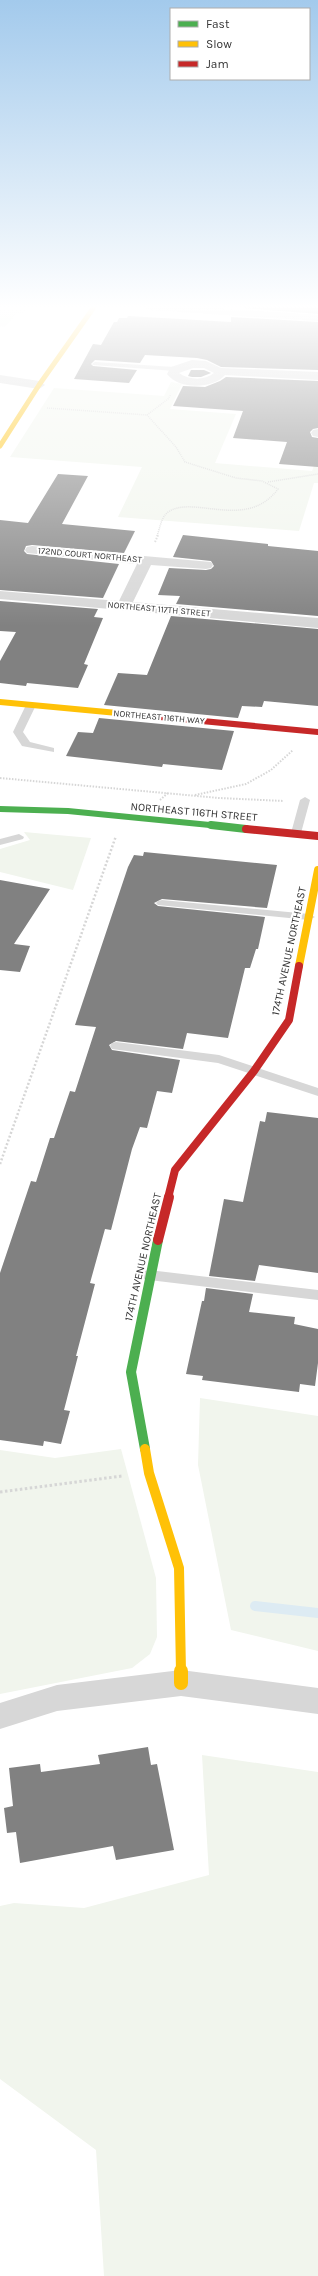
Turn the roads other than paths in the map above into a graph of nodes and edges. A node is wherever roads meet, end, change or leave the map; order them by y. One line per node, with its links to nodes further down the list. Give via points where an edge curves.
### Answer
1 (19, 413): 2 (street)
2 (4, 434): 3 (street)
3 (0, 446)
4 (32, 550): 5 (street, 172ND COURT NORTHEAST)
5 (146, 560): 6 (street); 8 (street, 172ND COURT NORTHEAST)
6 (206, 565)
7 (0, 595): 8 (street, NORTHEAST 117TH STREET)
8 (124, 606): 9 (street, NORTHEAST 117TH STREET)
9 (318, 622)
10 (0, 702): 11 (street, NORTHEAST 116TH WAY)
11 (31, 705): 12 (street, NORTHEAST 116TH WAY); 13 (lane, via 18,732 26,744)
12 (318, 732)
13 (50, 750)
14 (30, 801): 17 (street, NORTHEAST 116TH STREET)
15 (304, 801): 18 (lane)
16 (0, 809): 17 (street, NORTHEAST 116TH STREET)
17 (68, 811): 18 (street, NORTHEAST 116TH STREET)
18 (296, 833): 19 (street, NORTHEAST 116TH STREET)
19 (318, 836)
20 (19, 837): 21 (lane)
21 (0, 842)
22 (318, 870): 24 (street, 174TH AVENUE NORTHEAST)
23 (162, 903): 24 (lane)
24 (309, 917): 26 (street, 174TH AVENUE NORTHEAST, via 289,1020)
25 (116, 1046): 26 (lane, via 202,1056)
26 (254, 1071): 27 (lane); 28 (street, 174TH AVENUE NORTHEAST, via 175,1170)
27 (318, 1092)
28 (149, 1275): 29 (lane); 30 (street, 174TH AVENUE NORTHEAST, via 131,1372 148,1472 179,1568)
29 (318, 1295)
30 (181, 1683): 31 (street); 32 (street, via 56,1698)
31 (318, 1701)
32 (0, 1716)

